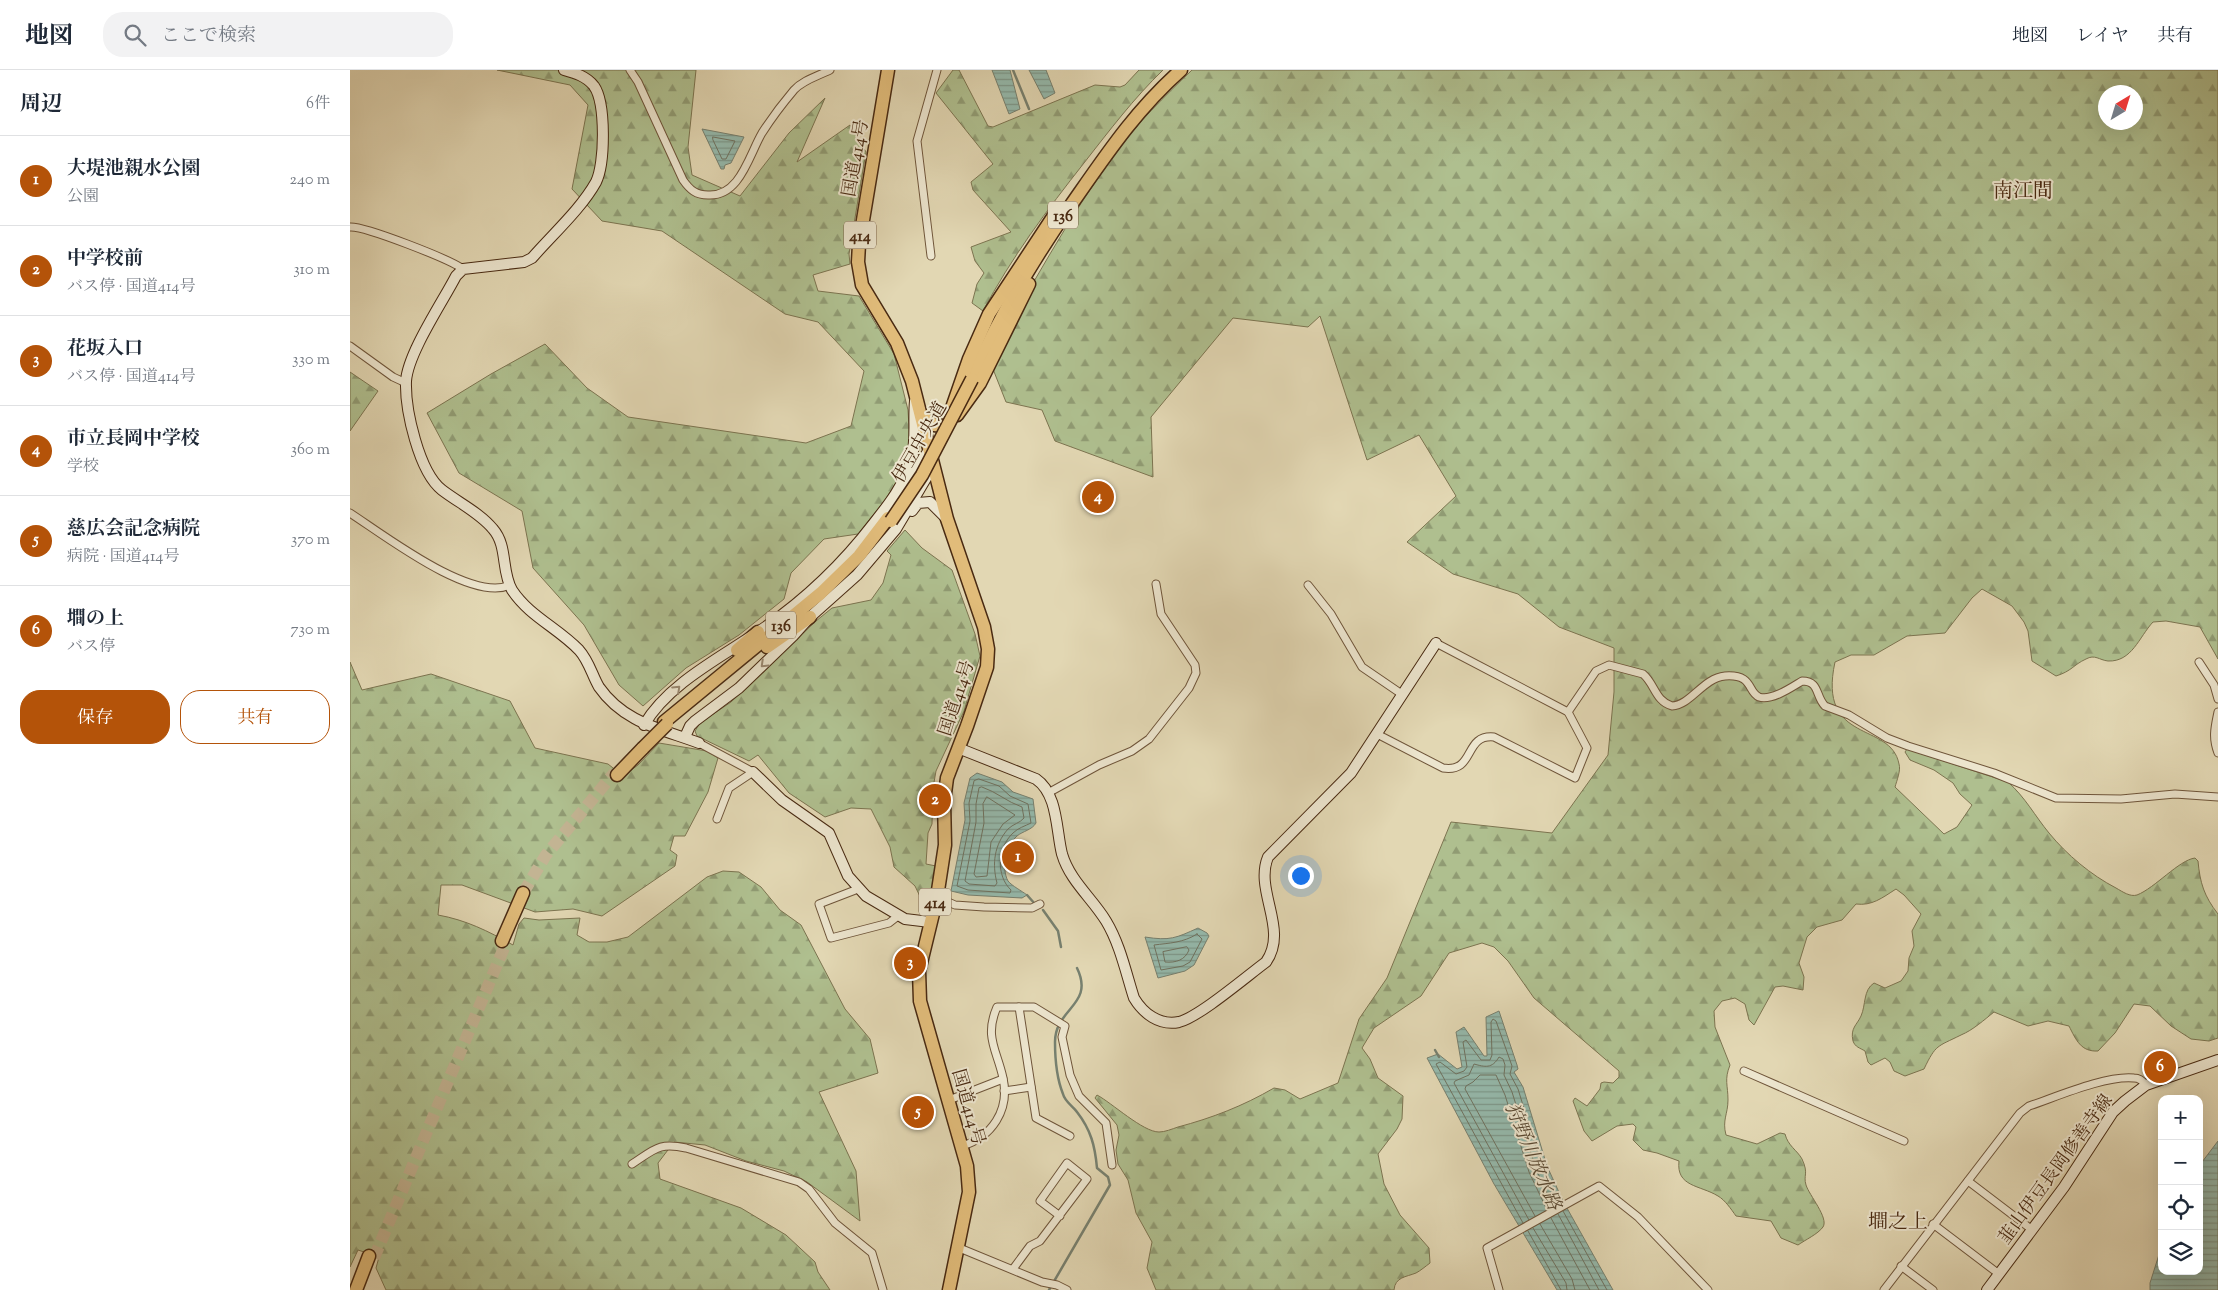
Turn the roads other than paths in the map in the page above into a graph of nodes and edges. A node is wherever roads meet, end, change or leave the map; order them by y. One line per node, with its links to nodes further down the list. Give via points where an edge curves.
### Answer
1 (564, 70): 11 (street, via 585,78 594,86 600,99 600,174 584,199 532,258 524,262)
2 (630, 70): 3 (street, via 683,180 690,190 714,196 726,192 735,183 762,133 794,90 803,82)
3 (830, 70)
4 (888, 70): 14 (highway, 国道414号 / 414, via 858,262 862,285 897,343)
5 (936, 70): 10 (street, via 917,141)
6 (1175, 70): 8 (highway, 伊豆中央道 / 136, via 1126,120)
7 (1181, 70): 8 (highway, 伊豆中央道 / 136, via 1114,141)
8 (1072, 198): 16 (highway, via 1059,206 996,302 969,358); 18 (highway, via 980,383 956,417); 21 (highway, 伊豆中央道 / 136, bridge, via 997,323 970,378 962,403 922,476)
9 (350, 227): 11 (street, via 419,249)
10 (931, 256)
11 (463, 269): 13 (street, via 415,350 408,366)
12 (350, 346): 13 (street)
13 (406, 383): 24 (street, via 418,450 426,471 435,484 493,528 502,548)
14 (915, 390): 15 (highway, 国道414号 / 414); 21 (street, via 914,449)
15 (921, 415): 16 (highway, via 934,425); 17 (highway, 国道414号 / 414)
16 (943, 426): 17 (highway)
17 (929, 450): 18 (highway, 国道414号 / 414); 21 (street, via 896,499)
18 (933, 465): 20 (highway, 国道414号 / 414); 21 (street, via 920,492)
19 (350, 513): 24 (street, via 460,581 491,590)
20 (947, 519): 21 (street, via 935,505 922,502); 39 (highway, 国道414号 / 414, via 984,627 988,649 986,667)
21 (889, 520): 25 (street, via 857,574); 26 (street, via 814,590); 29 (highway, 伊豆中央道 / 136, via 860,561 843,578); 34 (highway, 伊豆中央道 / 136, via 859,556 821,593)
22 (1156, 584): 43 (street, via 1161,614 1195,665 1195,679 1149,739 1140,746)
23 (1308, 585): 30 (street, via 1336,621 1362,667)
24 (510, 586): 35 (street, via 526,608 579,650 611,701)
25 (810, 617): 29 (highway); 37 (street, one-way to 37, via 739,688 690,726)
26 (758, 632): 34 (highway, via 681,702); 35 (street, one-way to 26, via 685,682)
27 (1436, 643): 30 (street); 32 (street)
28 (2199, 662): 31 (street, via 2214,685)
29 (714, 684): 34 (highway, 伊豆中央道 / 136)
30 (1403, 695): 36 (street)
31 (2218, 699)
32 (1568, 712): 36 (street, via 1586,748 1575,778 1494,737 1477,740 1466,761 1450,769); 44 (street, via 1596,671 1609,665 1643,674 1658,698 1672,706 1681,704 1707,683 1724,676 1748,681 1756,695 1763,697 1773,696 1807,680 1815,685 1824,706 1849,715 1887,738 1994,773 2056,798 2120,799 2175,794)
33 (2218, 712): 40 (street, via 2213,729)
34 (667, 721): 42 (highway, 伊豆中央道 / 136, bridge)
35 (644, 724): 37 (street)
36 (1377, 734): 43 (street, via 1351,773 1268,857 1264,875 1275,935 1272,953 1266,962 1179,1022 1153,1018 1141,1009 1134,998 1107,922 1080,889 1063,855)
37 (685, 737): 38 (street)
38 (699, 743): 41 (street)
39 (958, 748): 43 (street, via 1036,779); 48 (highway, 国道414号 / 414, via 947,778 945,845)
40 (2218, 753)
41 (753, 772): 45 (street, via 729,788); 46 (street, via 782,800 829,833 848,876)
42 (616, 773)
43 (1048, 792)
44 (2218, 797)
45 (717, 819)
46 (858, 888): 50 (street); 50 (street, via 819,904 831,938 889,923)
47 (525, 893): 52 (highway)
48 (937, 897): 49 (street, via 955,905 984,907 1032,908); 51 (highway, 国道414号 / 414)
49 (1040, 904)
50 (898, 916): 51 (street)
51 (930, 922): 60 (highway, 国道414号 / 414, via 919,970 920,1000)
52 (504, 942)
53 (1019, 1007): 56 (street, via 997,1007 993,1019 991,1042); 58 (street); 65 (street, via 1039,1009 1065,1026 1062,1037 1070,1075 1079,1096 1106,1123)
54 (2218, 1060): 57 (street, 韮山伊豆長岡修善寺線)
55 (1744, 1071): 62 (street)
56 (1003, 1079): 59 (street); 60 (street)
57 (2146, 1085): 66 (street, via 2135,1078 2118,1078 2029,1106 2010,1124); 69 (street, 韮山伊豆長岡修善寺線, via 2113,1112)
58 (1031, 1087): 59 (street); 61 (street, via 1036,1118)
59 (1004, 1091): 63 (street, via 1001,1114 991,1129 976,1142)
60 (949, 1100): 63 (highway, 国道414号 / 414)
61 (1070, 1136)
62 (1904, 1141)
63 (962, 1146): 70 (highway, 国道414号 / 414, via 969,1192)
64 (632, 1164): 76 (street, via 653,1150 668,1145 799,1182 809,1189 835,1222 872,1253)
65 (1112, 1165)
66 (1968, 1181): 68 (street); 69 (street)
67 (1060, 1216): 67 (street, via 1040,1201 1067,1163 1087,1179); 72 (street, via 1040,1241 1030,1246)
68 (1933, 1224): 71 (street); 73 (street)
69 (2031, 1230): 73 (street, 韮山伊豆長岡修善寺線)
70 (957, 1247): 72 (street); 77 (highway, 国道414号 / 414)
71 (1901, 1266): 81 (street); 82 (street)
72 (1013, 1269): 78 (street)
73 (1999, 1274): 83 (street, 韮山伊豆長岡修善寺線)
74 (356, 1290): 75 (highway, via 372,1257)
75 (361, 1290)
76 (884, 1290)
77 (948, 1290)
78 (1067, 1290)
79 (1499, 1290): 80 (street, via 1487,1248 1599,1186 1638,1217)
80 (1708, 1290)
81 (1884, 1290)
82 (1933, 1290)
83 (1987, 1290)

